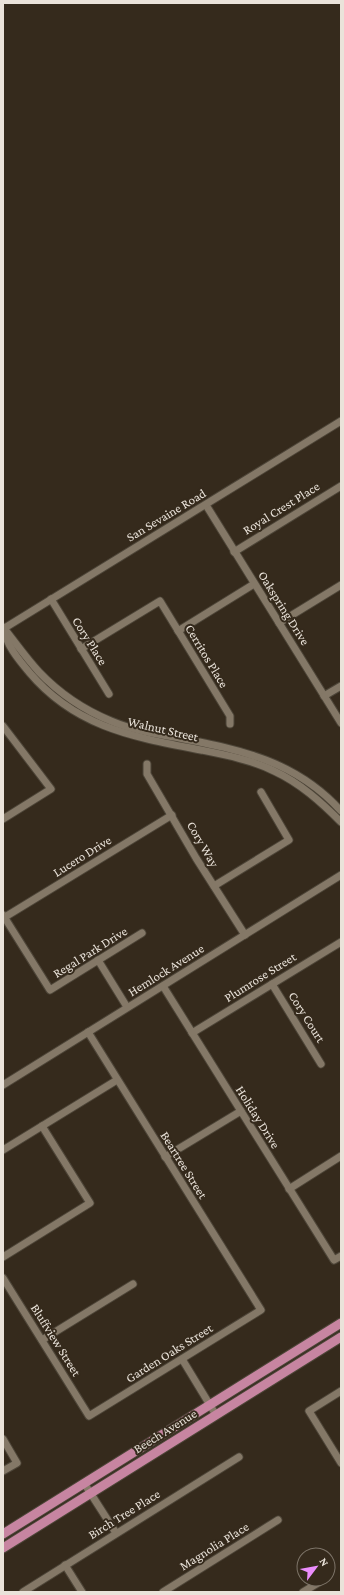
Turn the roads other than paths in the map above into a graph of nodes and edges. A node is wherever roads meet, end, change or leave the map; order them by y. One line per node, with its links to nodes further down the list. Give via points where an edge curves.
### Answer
1 (341, 420): 3 (street, San Sevaine Road)
2 (341, 486): 4 (street, Royal Crest Place)
3 (206, 506): 4 (street, Oakspring Drive); 7 (street, San Sevaine Road)
4 (234, 552): 5 (street, Oakspring Drive)
5 (254, 584): 8 (street, Oakspring Drive); 10 (street)
6 (341, 585): 8 (street)
7 (51, 599): 9 (street, San Sevaine Road); 11 (street, Cory Place)
8 (279, 624): 14 (street, Oakspring Drive)
9 (3, 628): 20 (street, via 54,687 86,709 134,729 228,747 268,760 306,780); 23 (street, Walnut Street, via 5,638 37,681 80,714 102,726 131,736 221,754 274,771 315,797)
10 (178, 631): 11 (street, Cerritos Place, via 160,601); 16 (street, Cerritos Place, via 230,716)
11 (81, 649): 13 (street, Cory Place)
12 (341, 686): 14 (street)
13 (109, 694)
14 (324, 696): 15 (street, Oakspring Drive)
15 (341, 723)
16 (230, 724)
17 (3, 726): 22 (street, via 50,789)
18 (147, 764): 21 (street, Cory Way, via 147,774)
19 (260, 792): 25 (street, via 289,840)
20 (341, 811)
21 (172, 815): 25 (street, Cory Way); 26 (street, Lucero Drive)
22 (3, 819)
23 (341, 822)
24 (341, 875): 28 (street, Hemlock Avenue)
25 (214, 886): 28 (street, Cory Way)
26 (4, 916): 30 (street, Regal Park Drive, via 50,990)
27 (142, 933): 30 (street, Regal Park Drive)
28 (245, 935): 32 (street, Hemlock Avenue)
29 (341, 942): 31 (street, Plumrose Street)
30 (98, 960): 33 (street)
31 (272, 984): 35 (street, Plumrose Street); 36 (street, Cory Court)
32 (163, 986): 33 (street, Hemlock Avenue); 35 (street, Holiday Drive)
33 (127, 1007): 34 (street, Hemlock Avenue)
34 (88, 1032): 37 (street, Beartree Street); 38 (street, Hemlock Avenue)
35 (192, 1033): 39 (street, Holiday Drive)
36 (321, 1064)
37 (117, 1080): 40 (street); 43 (street, Beartree Street)
38 (3, 1085)
39 (241, 1111): 43 (street); 44 (street, Holiday Drive)
40 (42, 1126): 41 (street); 46 (street, via 90,1203)
41 (3, 1150)
42 (341, 1156): 44 (street)
43 (165, 1157): 49 (street, Beartree Street)
44 (288, 1189): 45 (street, Holiday Drive, via 334,1260)
45 (341, 1256)
46 (3, 1257)
47 (3, 1278): 52 (street, Bluffview Street)
48 (133, 1284): 52 (street)
49 (261, 1310): 53 (street, Garden Oaks Street)
50 (341, 1323): 55 (main road, Beech Avenue)
51 (341, 1337): 56 (main road, Beech Avenue)
52 (42, 1340): 57 (street, Bluffview Street)
53 (182, 1359): 55 (street); 57 (street, Garden Oaks Street)
54 (341, 1391): 60 (street, via 309,1411)
55 (210, 1405): 56 (street); 62 (main road, Beech Avenue)
56 (216, 1415): 63 (main road, Beech Avenue)
57 (89, 1416)
58 (3, 1439): 61 (street, via 18,1463)
59 (239, 1457): 66 (street, Birch Tree Place)
60 (341, 1463)
61 (3, 1471)
62 (84, 1483): 63 (street); 65 (main road, Beech Avenue)
63 (91, 1493): 66 (street); 67 (main road, Beech Avenue)
64 (278, 1520): 71 (street, Magnolia Place)
65 (4, 1530)
66 (116, 1534): 68 (street, Birch Tree Place)
67 (3, 1548)
68 (65, 1565): 69 (street, Birch Tree Place); 70 (street)
69 (23, 1592)
70 (82, 1592)
71 (163, 1592)

